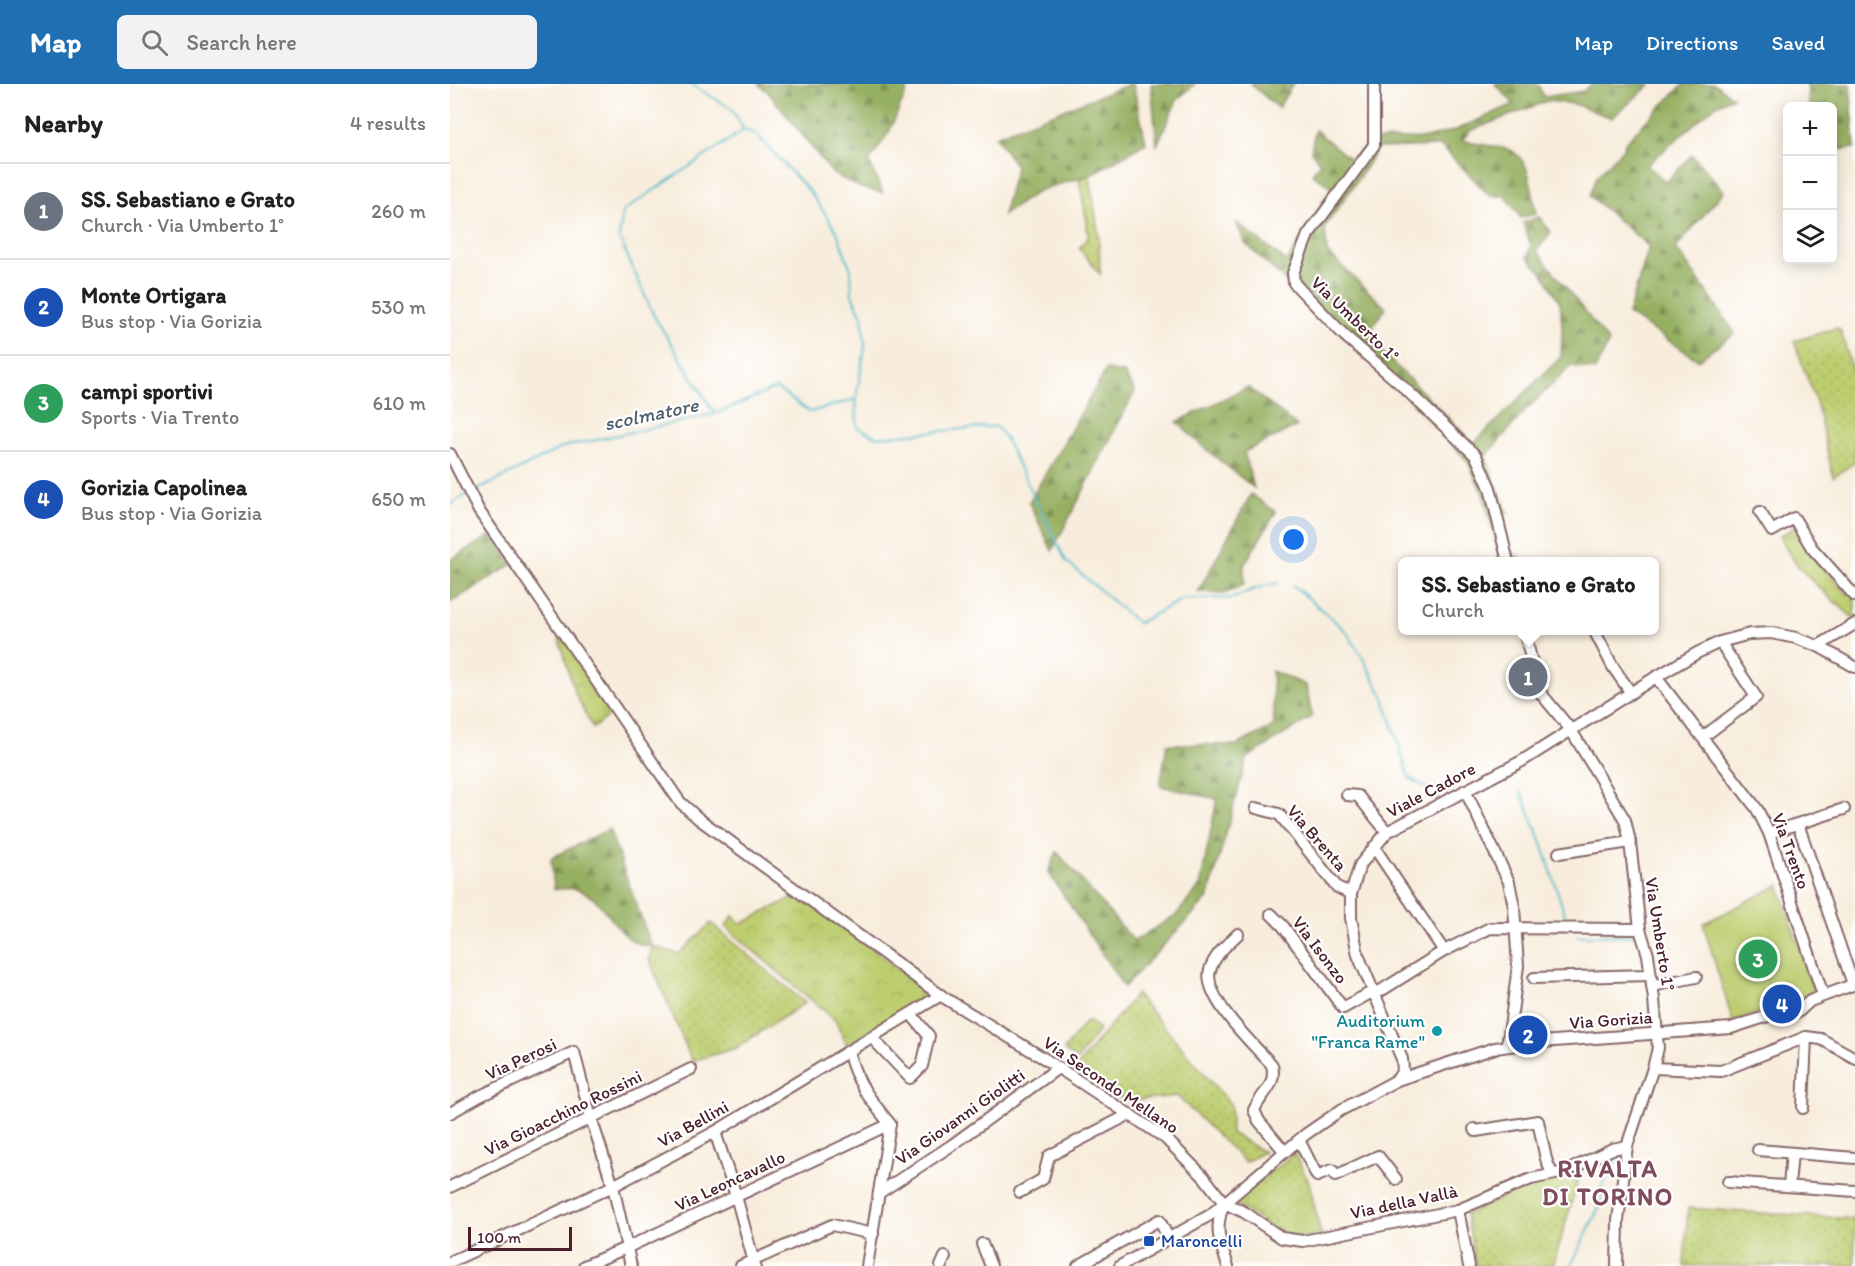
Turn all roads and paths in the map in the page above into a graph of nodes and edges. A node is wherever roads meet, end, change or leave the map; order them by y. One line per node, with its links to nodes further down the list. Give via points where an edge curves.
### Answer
1 (1374, 84): 4 (street, Via Umberto 1°, via 1374,146 1308,235 1293,273 1294,283 1344,335 1476,456 1490,488)
2 (450, 454): 38 (street, Via Secondo Mellano, via 496,535 680,802)
3 (1760, 512): 5 (street, via 1772,531 1794,518 1812,548)
4 (1507, 557)
5 (1855, 596)
6 (1855, 624): 10 (street)
7 (1525, 635): 14 (street, Via Umberto 1°, via 1539,691)
8 (1597, 635): 13 (street)
9 (1720, 642): 10 (street, Viale Cadore, via 1771,633); 12 (street, Viale Cadore); 15 (street, via 1756,697)
10 (1818, 646): 11 (street, Viale Cadore)
11 (1855, 667)
12 (1656, 677): 13 (street, Viale Cadore); 15 (street, Via Trento)
13 (1631, 693): 14 (street, Viale Cadore)
14 (1570, 730): 16 (street, Viale Cadore, via 1522,761); 23 (street, Via Umberto 1°, via 1625,820)
15 (1703, 737): 22 (street, Via Trento, via 1757,809)
16 (1465, 790): 21 (street, Viale Cadore); 28 (street, via 1509,882)
17 (1347, 795): 21 (street, via 1358,796)
18 (1256, 808): 26 (street, Via Brenta, via 1279,814 1337,887)
19 (1844, 809): 20 (street)
20 (1798, 824): 22 (street); 35 (street)
21 (1387, 832): 24 (street, Viale Cadore)
22 (1769, 833): 37 (street, Via Trento)
23 (1630, 842): 25 (street); 29 (street, Via Umberto 1°)
24 (1374, 848): 26 (street, Viale Cadore, via 1360,865); 31 (street)
25 (1559, 853)
26 (1351, 894): 36 (street, Viale Cadore, via 1358,955)
27 (1271, 914): 36 (street, Via Isonzo, via 1343,1008)
28 (1515, 926): 29 (street); 31 (street, via 1490,928); 43 (street, via 1518,966)
29 (1640, 929): 34 (street, Via Umberto 1°)
30 (1238, 934): 60 (street, via 1217,954 1209,973 1212,992 1272,1065 1271,1084 1254,1110)
31 (1444, 951): 36 (street)
32 (1696, 977): 34 (street)
33 (1534, 978): 34 (street)
34 (1651, 981): 40 (street, Via Umberto 1°)
35 (1854, 984): 37 (street, Via Gorizia)
36 (1373, 993): 49 (street, Viale Cadore, via 1402,1059 1403,1070)
37 (1823, 994): 40 (street, Via Gorizia, via 1792,1014 1774,1014 1731,1028)
38 (941, 995): 39 (street, Via Bellini); 46 (street, Via Secondo Mellano)
39 (911, 1014): 42 (street, Via Bellini); 42 (street, via 929,1036 922,1066 910,1078)
40 (1658, 1033): 43 (street, Via Gorizia); 47 (street, Via Umberto 1°)
41 (1806, 1037): 45 (street, via 1821,1039); 47 (street, via 1721,1071); 50 (street)
42 (872, 1038): 44 (street, Via Bellini)
43 (1506, 1046): 49 (street, Via Gorizia)
44 (849, 1053): 54 (street, via 866,1094); 56 (street, Via Bellini)
45 (1855, 1058)
46 (1058, 1068): 52 (street, Via Secondo Mellano); 71 (street, Via Giovanni Giolitti)
47 (1653, 1068): 58 (street, Via Umberto 1°)
48 (691, 1069): 53 (street, Via Gioacchino Rossini)
49 (1397, 1080): 57 (street, Via Gorizia, via 1341,1110)
50 (1803, 1108)
51 (450, 1113): 53 (street, Via Perosi, via 574,1052)
52 (1130, 1114): 70 (street, via 1049,1156 1043,1179); 73 (street, Via Secondo Mellano, via 1165,1138)
53 (591, 1118): 66 (street); 68 (street, Via Gioacchino Rossini)
54 (890, 1124): 71 (street); 72 (street, Via Leoncavallo)
55 (1474, 1129): 63 (street, via 1538,1121)
56 (715, 1132): 66 (street, Via Bellini); 72 (street)
57 (1299, 1140): 60 (street, Via Gorizia); 64 (street, via 1317,1176 1332,1170 1335,1176 1378,1156)
58 (1627, 1146): 63 (street, Via della Vallà); 90 (street, Via Umberto 1°)
59 (1758, 1150): 61 (street)
60 (1285, 1152): 73 (street, Via Gorizia)
61 (1792, 1153): 62 (street); 67 (street)
62 (1855, 1158)
63 (1552, 1174): 74 (street, Via della Vallà)
64 (1396, 1179)
65 (1728, 1182): 67 (street)
66 (613, 1186): 78 (street); 79 (street, Via Bellini)
67 (1789, 1186): 69 (street)
68 (450, 1187)
69 (1855, 1191)
70 (1020, 1192)
71 (879, 1193): 75 (street)
72 (736, 1196): 78 (street, Via Leoncavallo); 80 (street)
73 (1224, 1203): 74 (street, Via della Vallà, via 1282,1238 1303,1241); 76 (street, Via Gorizia); 88 (street, via 1218,1235)
74 (1458, 1210): 89 (street)
75 (873, 1234): 80 (street, via 832,1225); 84 (street)
76 (1168, 1239): 86 (street, via 1159,1220); 87 (street, Via Gorizia)
77 (982, 1244): 85 (street)
78 (626, 1248): 81 (street, Via Leoncavallo); 82 (street)
79 (450, 1262)
80 (755, 1263): 83 (street)
81 (584, 1266)
82 (631, 1266)
83 (741, 1266)
84 (867, 1266)
85 (991, 1266)
86 (1078, 1266)
87 (1120, 1266)
88 (1228, 1266)
89 (1469, 1266)
90 (1617, 1266)

